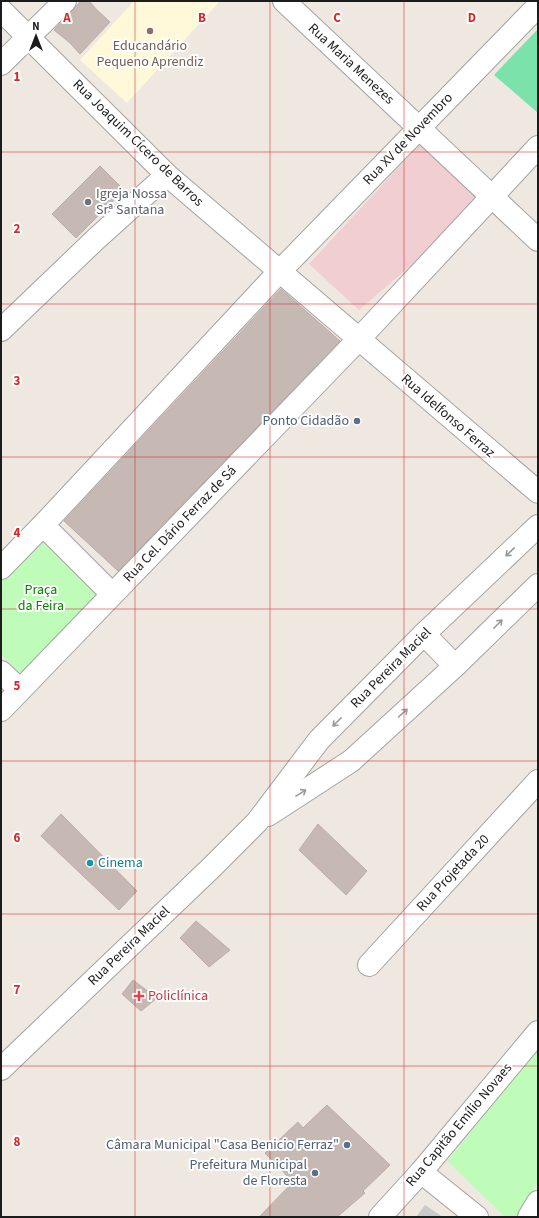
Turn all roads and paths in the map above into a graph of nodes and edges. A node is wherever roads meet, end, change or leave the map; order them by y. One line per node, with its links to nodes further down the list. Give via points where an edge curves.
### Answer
1 (65, 1): 5 (street)
2 (284, 1): 7 (street, Rua Maria Menezes)
3 (538, 6): 7 (street, Rua XV de Novembro)
4 (1, 10): 5 (street, Rua Joaquim Cícero de Barros)
5 (28, 37): 6 (street); 9 (street, Rua Joaquim Cícero de Barros)
6 (1, 64)
7 (418, 128): 10 (street, Rua Maria Menezes); 12 (street, Rua XV de Novembro)
8 (538, 147): 10 (street)
9 (167, 175): 12 (street, Rua Joaquim Cícero de Barros); 13 (street)
10 (492, 197): 11 (street, Rua Maria Menezes); 14 (street)
11 (538, 240)
12 (279, 272): 14 (street, Rua Joaquim Cícero de Barros); 16 (street)
13 (1, 330)
14 (359, 339): 15 (street, Rua Idelfonso Ferraz); 20 (street, Rua Cel. Dário Ferraz de Sá)
15 (538, 492)
16 (43, 525): 18 (street); 20 (street)
17 (538, 526): 21 (street, Rua Pereira Maciel, one-way to 21)
18 (1, 568)
19 (538, 585): 22 (street, Rua Pereira Maciel, one-way to 19)
20 (112, 594): 24 (street, Rua Cel. Dário Ferraz de Sá)
21 (424, 634): 22 (street); 27 (street, Rua Pereira Maciel, one-way to 27, via 319,740)
22 (455, 666): 27 (street, Rua Pereira Maciel, one-way to 22, via 351,761)
23 (1, 672): 24 (street)
24 (20, 690): 25 (street, Rua Cel. Dário Ferraz de Sá)
25 (1, 710)
26 (538, 781): 28 (street, Rua Projetada 20)
27 (257, 822): 30 (street, Rua Pereira Maciel)
28 (369, 965)
29 (538, 1032): 31 (street, Rua Capitão Emílio Novaes)
30 (1, 1069)
31 (421, 1172): 33 (street, Rua Capitão Emílio Novaes); 34 (street)
32 (538, 1202): 35 (street)
33 (380, 1217)
34 (477, 1217)
35 (529, 1217)

